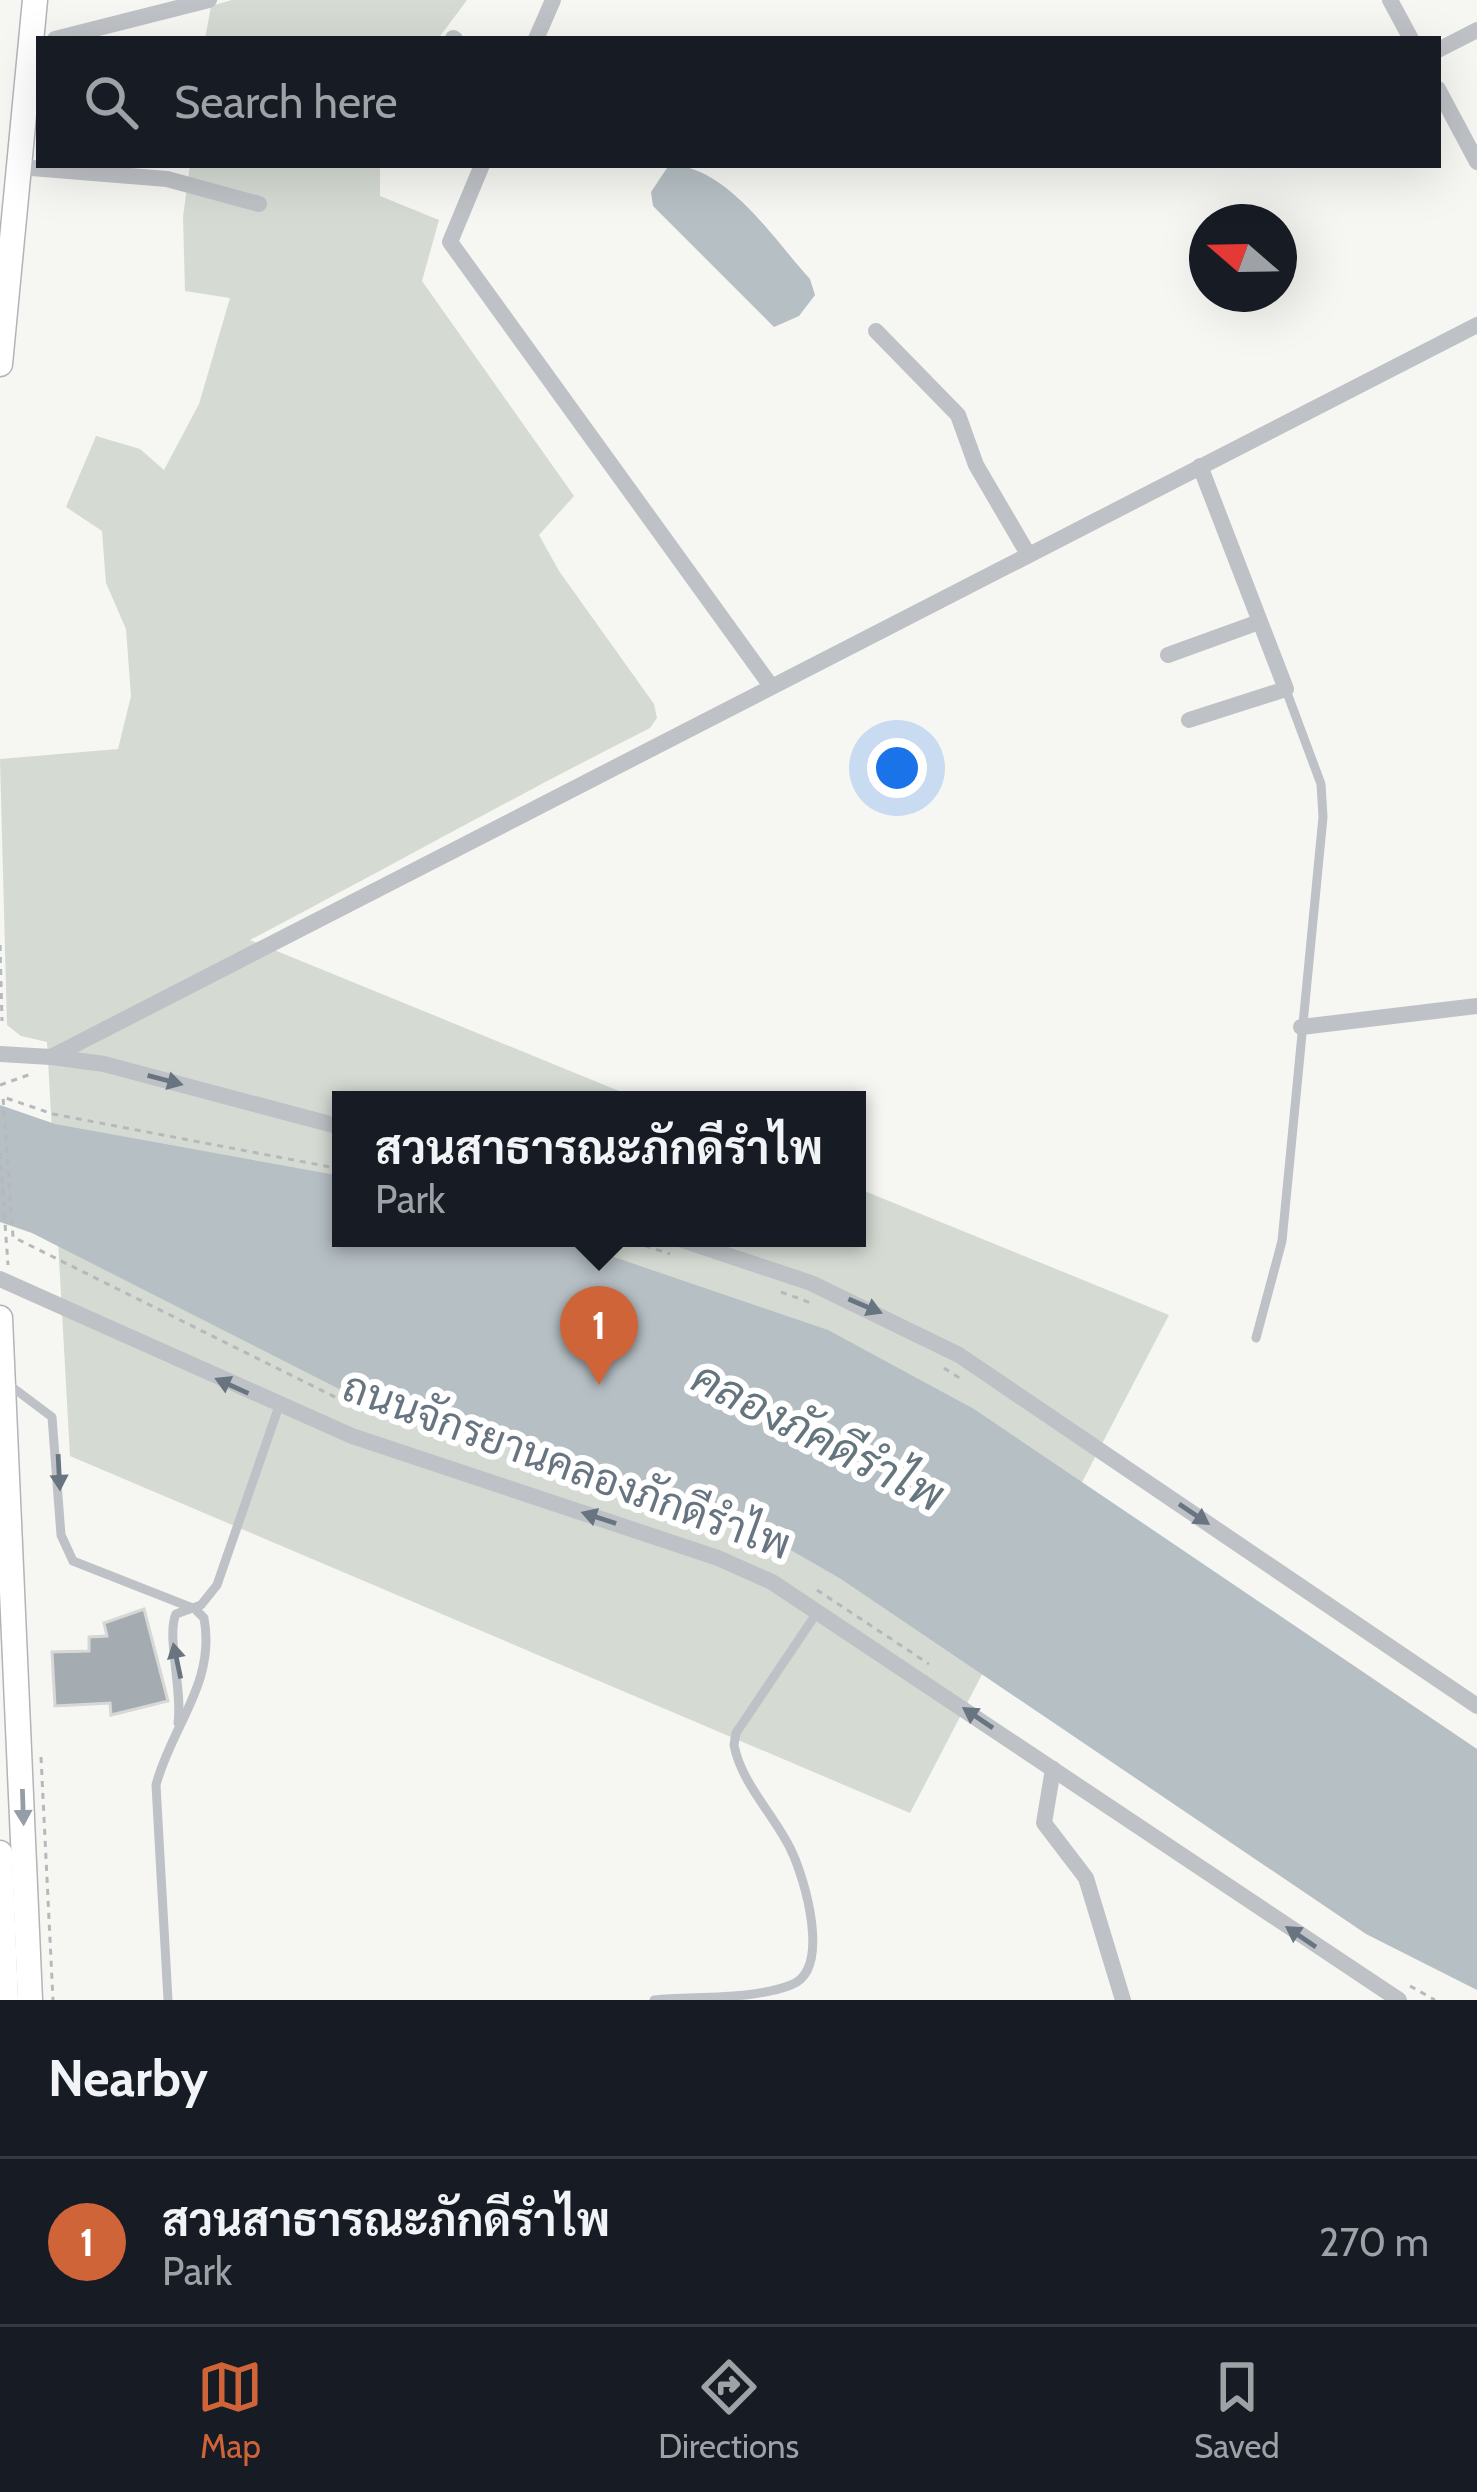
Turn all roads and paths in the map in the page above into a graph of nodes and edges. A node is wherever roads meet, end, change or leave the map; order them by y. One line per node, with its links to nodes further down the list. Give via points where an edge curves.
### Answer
1 (35, 0): 6 (main road)
2 (209, 0): 7 (street)
3 (553, 0): 8 (street)
4 (1390, 0): 9 (street)
5 (1477, 30): 10 (street)
6 (41, 36)
7 (66, 36)
8 (537, 36)
9 (1409, 36)
10 (1441, 48)
11 (36, 75): 14 (main road)
12 (1441, 95): 13 (street)
13 (1477, 162)
14 (19, 167): 16 (street, via 166,179); 19 (main road)
15 (477, 168): 24 (street, via 449,242)
16 (259, 204)
17 (1477, 325): 20 (street)
18 (876, 331): 21 (street, via 961,419 976,465)
19 (0, 364)
20 (1200, 466): 21 (street); 22 (street)
21 (1028, 554): 24 (street)
22 (1259, 622): 23 (street); 25 (street)
23 (1168, 655)
24 (771, 686): 32 (street)
25 (1286, 689): 26 (street); 30 (lane, via 1324,800)
26 (1189, 720)
27 (0, 945): 29 (path)
28 (1477, 1006): 30 (street)
29 (2, 1021)
30 (1301, 1027): 42 (lane, via 1279,1260)
31 (0, 1054): 32 (street)
32 (51, 1057): 34 (street, one-way to 34)
33 (3, 1096): 36 (path, via 53,1114); 46 (path, via 13,1237)
34 (332, 1124)
35 (0, 1154): 38 (path)
36 (332, 1167)
37 (675, 1247): 52 (street, one-way to 52, via 811,1283 959,1355)
38 (8, 1274): 47 (street, one-way to 38)
39 (770, 1288): 40 (path)
40 (811, 1303)
41 (0, 1318): 45 (main road)
42 (1256, 1338)
43 (928, 1359): 44 (path)
44 (964, 1381)
45 (3, 1382): 49 (lane, one-way to 49, via 52,1417 62,1534 73,1561); 59 (main road, one-way to 59)
46 (341, 1400)
47 (279, 1406): 49 (lane, via 217,1585); 50 (street, one-way to 47, via 718,1558)
48 (808, 1585): 51 (path, ถนนจักรยานคลองภักดีรำไพ)
49 (195, 1609): 53 (lane, via 206,1630 205,1671); 53 (lane, one-way to 49, via 172,1623)
50 (819, 1610): 55 (street, one-way to 50); 62 (lane, via 734,1745 804,1881 810,1965 803,1979 782,1988)
51 (928, 1664)
52 (1477, 1706)
53 (178, 1729): 61 (lane, via 156,1784)
54 (41, 1751): 60 (path)
55 (1053, 1769): 63 (street, via 1044,1823 1086,1878); 64 (street, one-way to 55)
56 (0, 1852): 58 (main road)
57 (1394, 1978): 65 (path)
58 (4, 1984)
59 (30, 2000)
60 (53, 2000)
61 (168, 2000)
62 (654, 2000)
63 (1123, 2000)
64 (1400, 2000)
65 (1435, 2000)

